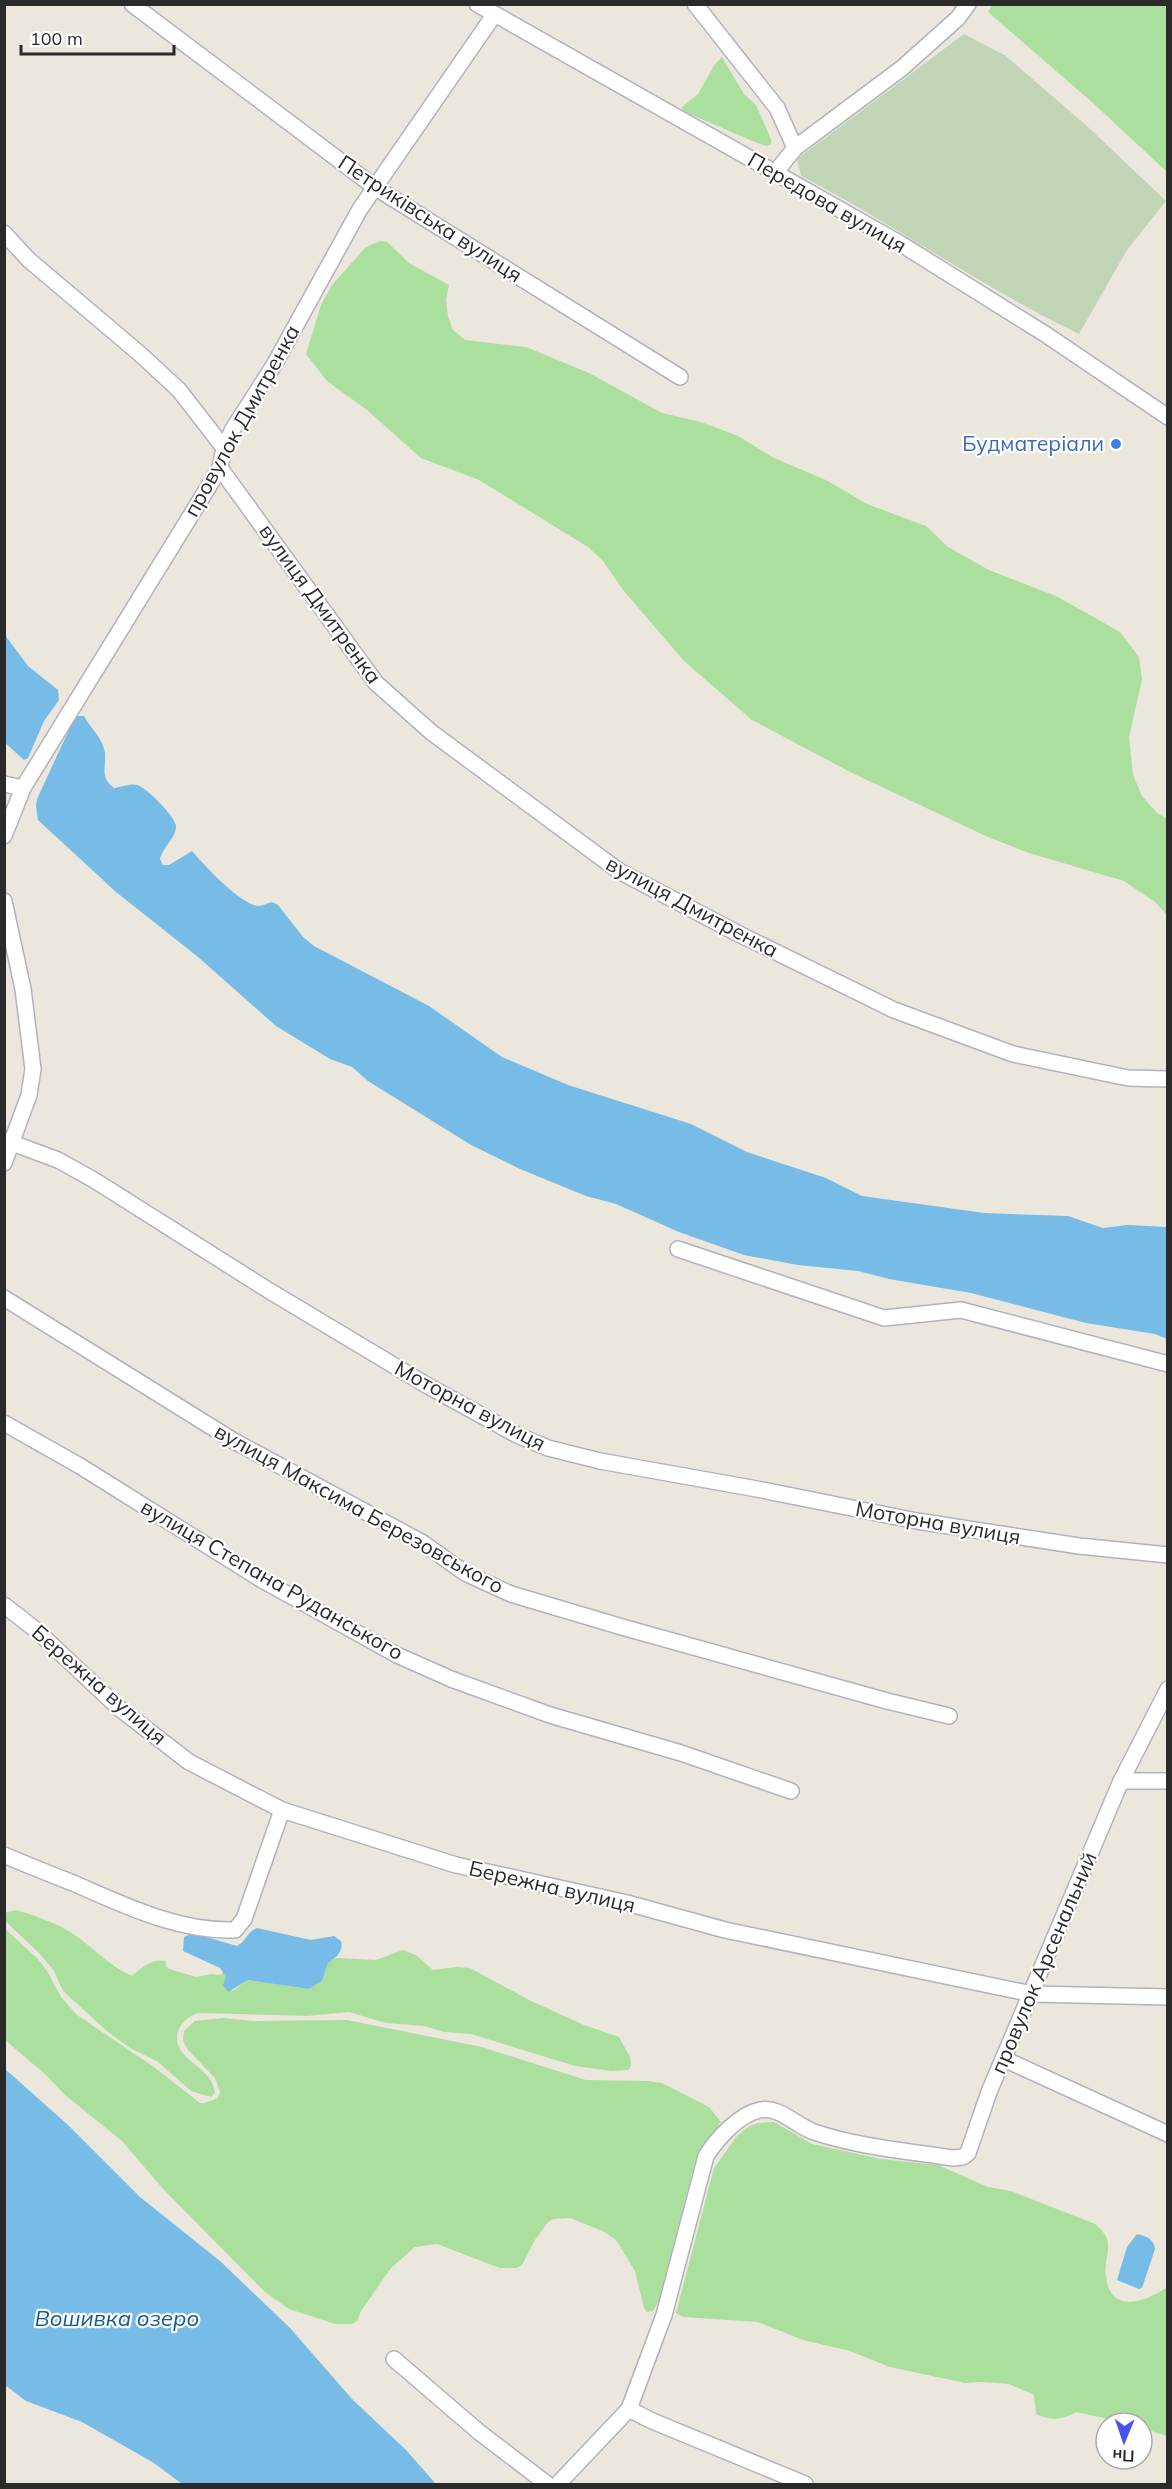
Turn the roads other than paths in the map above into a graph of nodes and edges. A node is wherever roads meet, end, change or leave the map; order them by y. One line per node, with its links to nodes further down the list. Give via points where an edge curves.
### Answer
1 (132, 4): 8 (street, Петриківська вулиця)
2 (477, 4): 5 (street, Передова вулиця)
3 (695, 4): 6 (street, via 777,108)
4 (968, 4): 6 (street, Передова вулиця, via 958,18 902,68)
5 (494, 15): 7 (street, Передова вулиця); 8 (street, провулок Дмитренка)
6 (795, 148): 7 (street, Передова вулиця)
7 (775, 173): 11 (street, Передова вулиця, via 901,244 1036,328)
8 (376, 188): 10 (street, Петриківська вулиця); 12 (street, провулок Дмитренка, via 360,209)
9 (4, 233): 12 (street, via 29,260 179,390)
10 (680, 377)
11 (1167, 417)
12 (224, 448): 13 (street, провулок Дмитренка)
13 (220, 468): 15 (street, провулок Дмитренка); 18 (street, вулиця Дмитренка, via 376,683 431,732 619,871 894,1010 1013,1054 1128,1078)
14 (4, 784): 15 (street)
15 (23, 788): 16 (street, провулок Дмитренка)
16 (4, 836)
17 (4, 901): 19 (street, via 33,1069 29,1095)
18 (1167, 1078)
19 (9, 1141): 20 (street); 25 (street, Моторна вулиця, via 58,1160 94,1180 428,1386 548,1448 917,1521)
20 (4, 1163)
21 (678, 1249): 23 (street, via 884,1318 961,1310)
22 (4, 1298): 28 (street, вулиця Максима Березовського, via 234,1441 423,1543 465,1573 511,1594)
23 (1167, 1364)
24 (4, 1423): 31 (street, вулиця Степана Руданського, via 262,1580 396,1655 550,1714)
25 (1167, 1555)
26 (4, 1605): 32 (street, Бережна вулиця, via 119,1708 189,1762)
27 (1167, 1689): 29 (street, провулок Арсенальний)
28 (949, 1716)
29 (1121, 1781): 30 (street); 34 (street, провулок Арсенальний)
30 (1167, 1781)
31 (791, 1791)
32 (282, 1810): 33 (street, via 244,1919 235,1930 172,1922 125,1907); 34 (street, Бережна вулиця, via 456,1865 725,1930)
33 (4, 1855)
34 (1032, 1994): 35 (street, Бережна вулиця); 36 (street, провулок Арсенальний)
35 (1167, 1997)
36 (1004, 2059): 37 (street); 39 (street, провулок Арсенальний, via 972,2147 963,2157 838,2140 805,2128 776,2111 759,2110 730,2126 706,2156 664,2315)
37 (1167, 2134)
38 (394, 2359): 40 (street)
39 (629, 2409): 41 (street); 42 (street)
40 (547, 2484)
41 (558, 2484)
42 (805, 2484)

